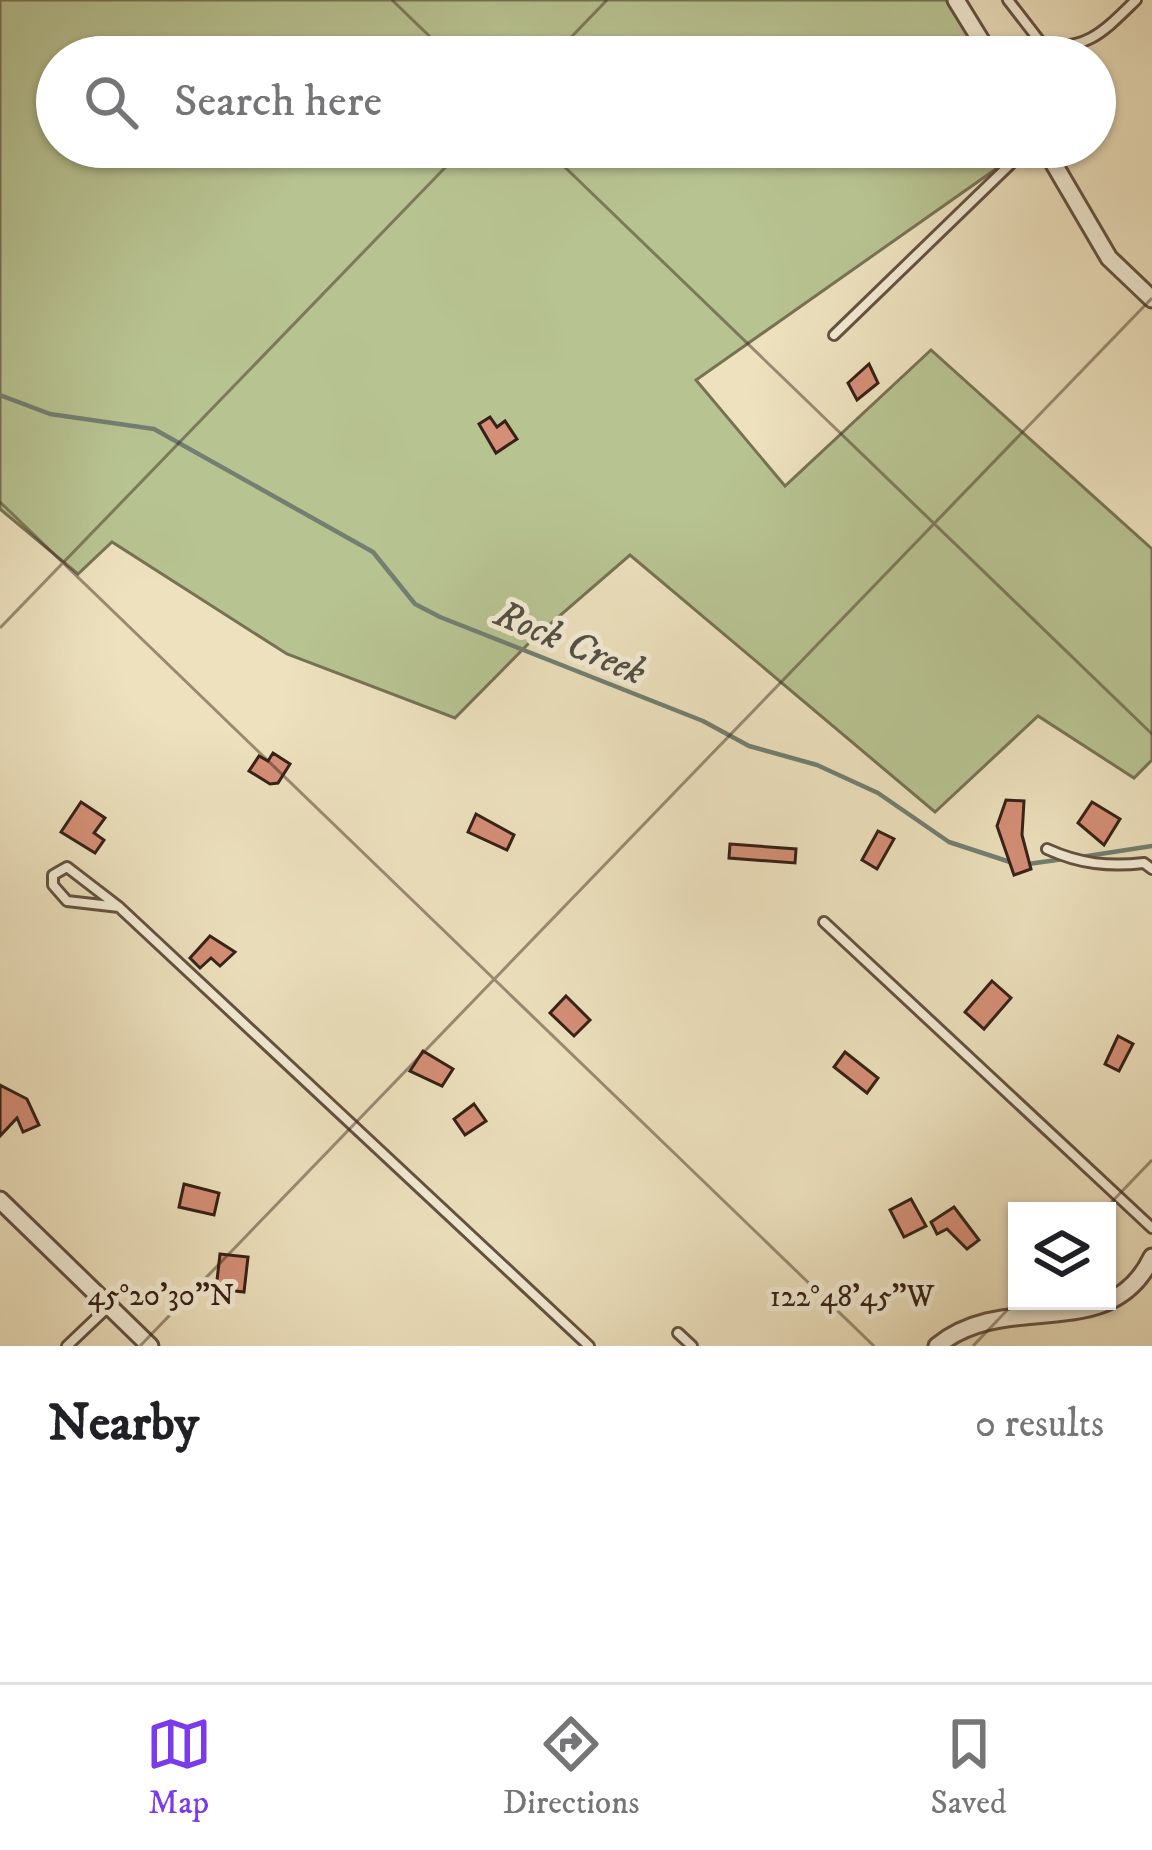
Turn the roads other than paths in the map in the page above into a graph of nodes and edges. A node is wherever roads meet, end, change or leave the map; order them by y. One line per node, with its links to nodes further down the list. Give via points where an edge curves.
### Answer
1 (956, 0): 4 (street)
2 (1008, 0): 5 (lane)
3 (1136, 0): 6 (lane)
4 (978, 36)
5 (1036, 36)
6 (1098, 36)
7 (1006, 168): 10 (lane)
8 (1057, 168): 9 (street, via 1109,258)
9 (1152, 299)
10 (834, 335)
11 (1047, 849): 12 (lane, via 1077,861)
12 (1152, 869)
13 (119, 907): 13 (lane, via 78,871 53,875 67,902); 22 (lane)
14 (824, 922): 16 (lane)
15 (0, 1200): 18 (street)
16 (1152, 1228)
17 (1152, 1257): 24 (street, via 1116,1306 997,1319)
18 (109, 1306): 20 (lane); 21 (street)
19 (678, 1333): 23 (lane)
20 (68, 1346)
21 (150, 1346)
22 (589, 1346)
23 (692, 1346)
24 (937, 1346)

